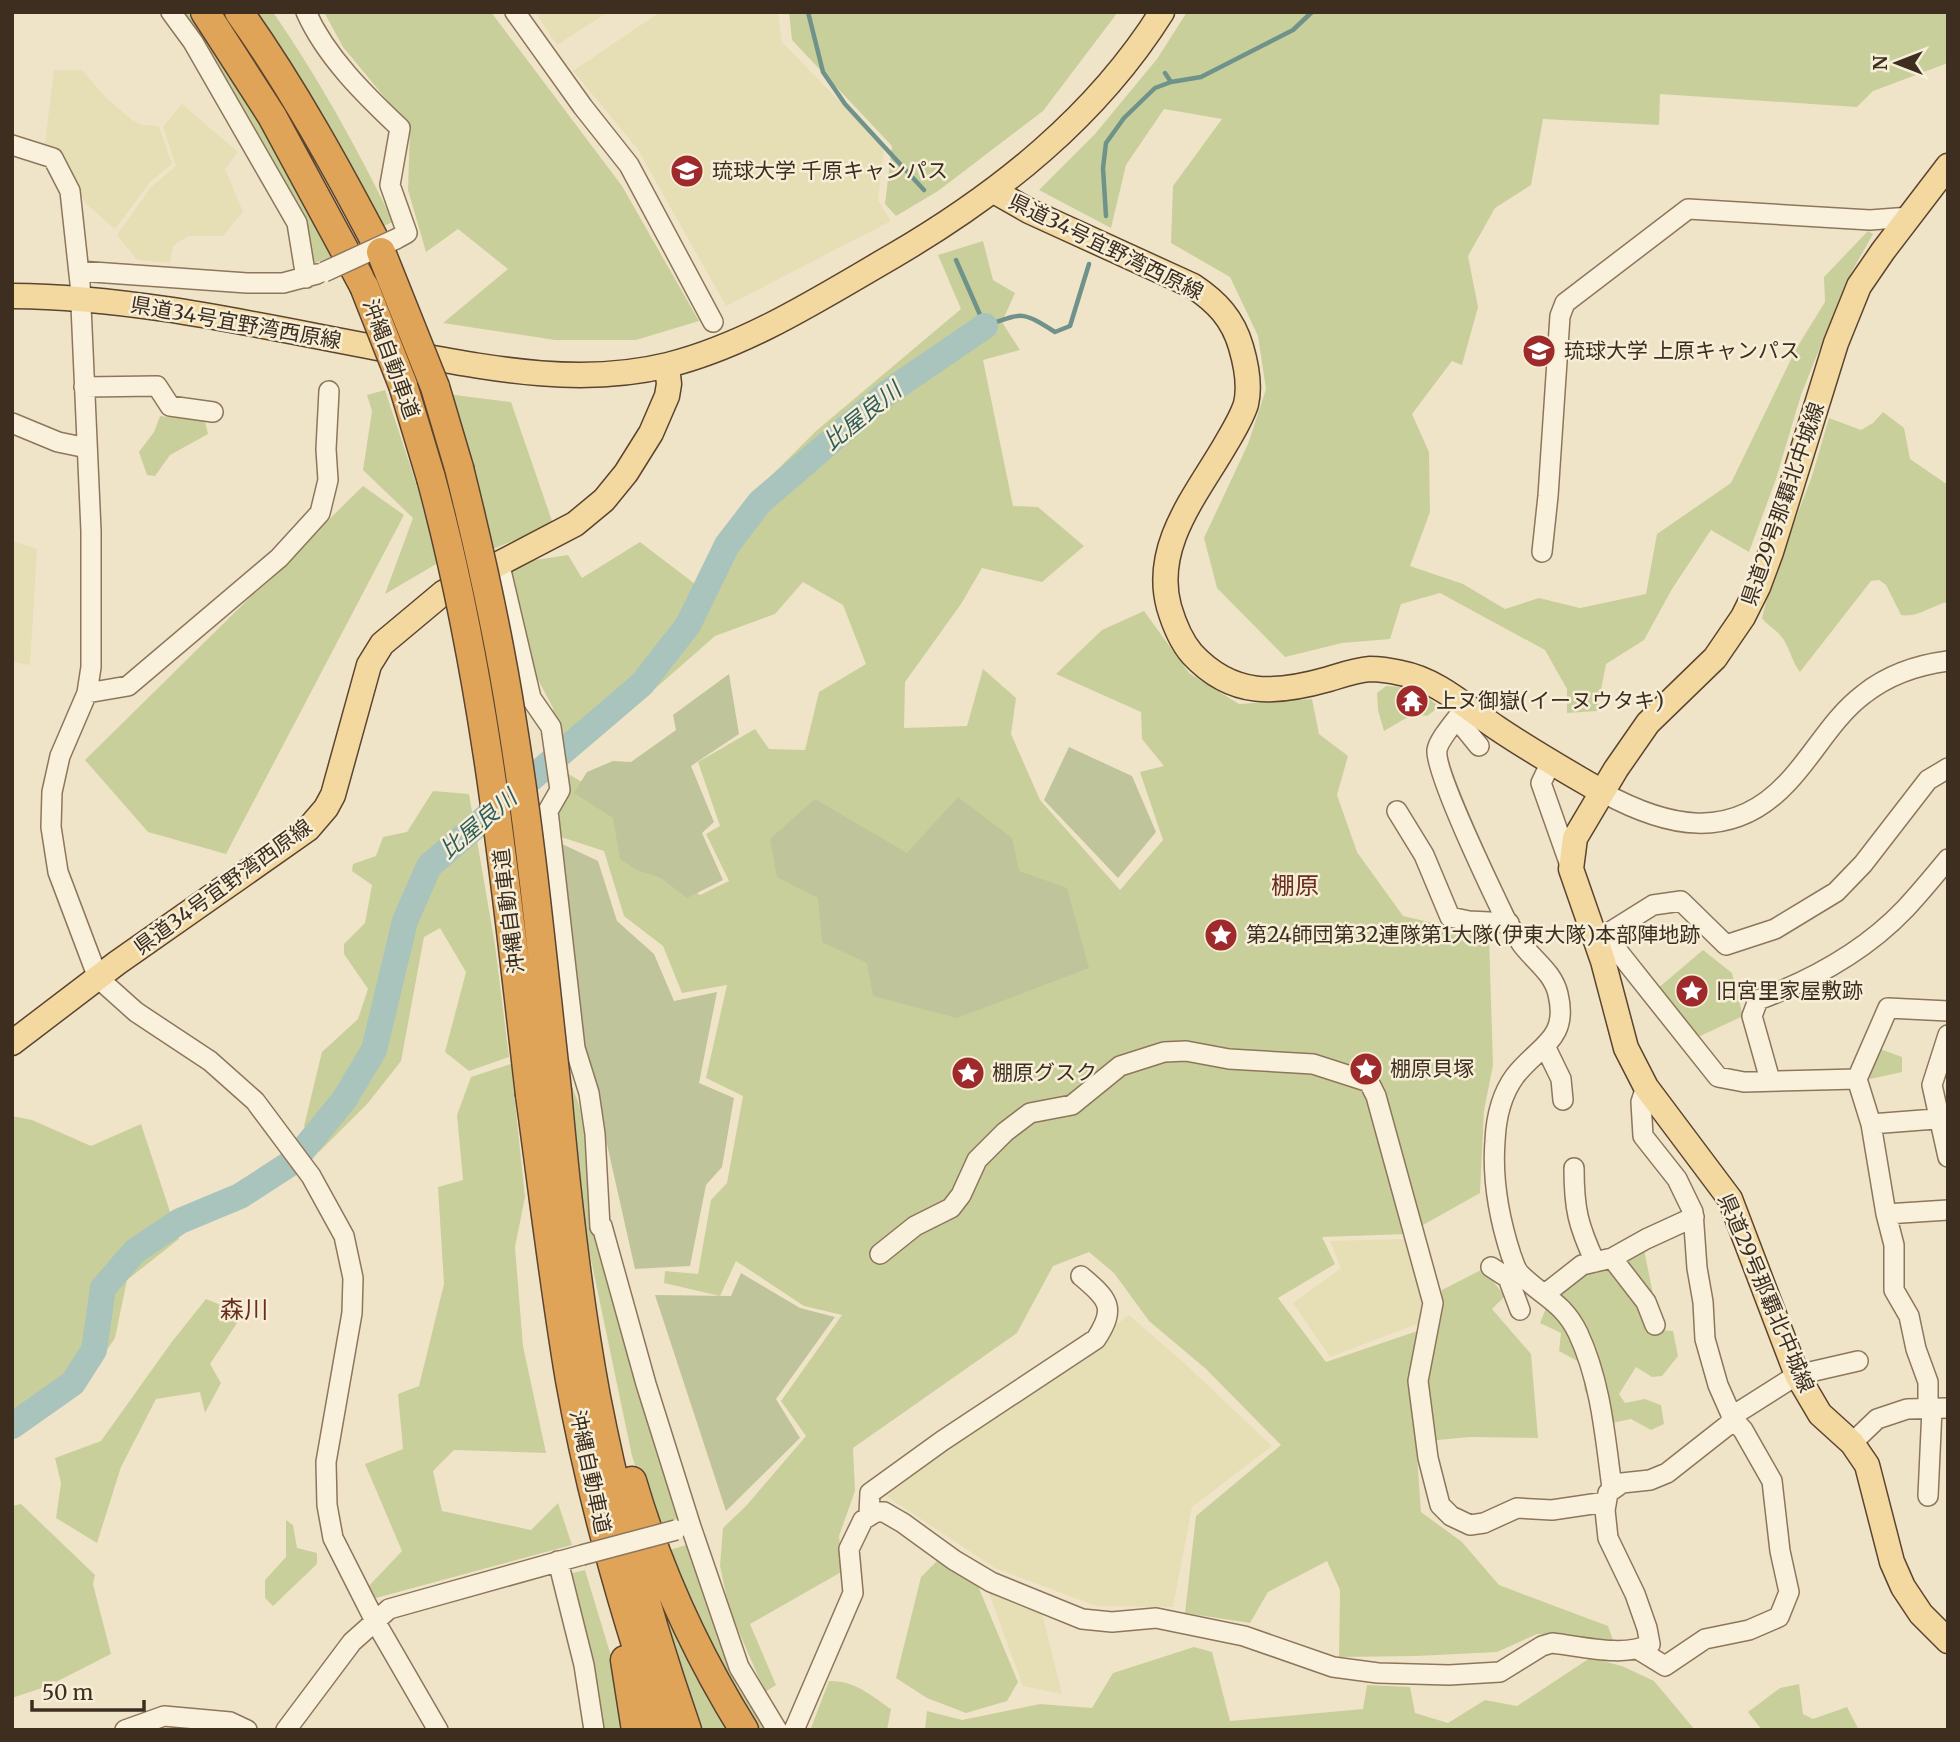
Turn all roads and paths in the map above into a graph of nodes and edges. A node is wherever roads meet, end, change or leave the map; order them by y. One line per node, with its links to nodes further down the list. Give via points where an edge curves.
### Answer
1 (171, 12): 13 (street, via 193,42 297,223)
2 (205, 12): 45 (highway, 沖縄自動車道, bridge, via 272,116 364,286 404,385 464,613)
3 (239, 12): 11 (highway, 沖縄自動車道)
4 (306, 12): 11 (street, via 315,32 360,88 401,128 390,185 407,233)
5 (515, 12): 16 (street, via 629,165)
6 (1162, 12): 9 (main road, 県道34号宜野湾西原線, via 1126,64 1080,117)
7 (12, 145): 12 (street, via 53,158 59,169 70,191)
8 (1948, 166): 10 (main road, 県道29号那覇北中城線)
9 (993, 191): 17 (main road, 県道34号宜野湾西原線, via 787,316); 27 (main road, 県道34号宜野湾西原線, via 1193,286 1212,298 1238,335 1247,402 1178,525 1166,561 1169,606 1191,652 1222,677 1257,690 1285,690 1370,669 1405,674 1444,691)
10 (1910, 217): 23 (street, via 1870,220 1688,209 1565,303 1560,316); 31 (main road, 県道29号那覇北中城線, via 1859,286 1836,343 1771,552 1743,617 1714,658 1648,723)
11 (388, 245): 13 (street, bridge); 45 (highway, 沖縄自動車道, bridge, via 458,468 513,723 526,817)
12 (79, 271): 13 (street, via 247,283 283,283); 15 (street)
13 (315, 275)
14 (12, 296): 15 (main road, 県道34号宜野湾西原線)
15 (80, 298): 17 (main road, 県道34号宜野湾西原線, via 525,373 600,374); 18 (street)
16 (713, 321)
17 (667, 366): 24 (main road, 県道34号宜野湾西原線, via 667,396 652,433 604,500 575,524)
18 (84, 387): 20 (street, via 157,386 170,406); 22 (street)
19 (329, 391): 26 (street, via 328,480 320,513 279,558 128,686)
20 (213, 412)
21 (12, 423): 22 (street)
22 (87, 448): 26 (street, via 91,612)
23 (1542, 552)
24 (499, 562): 37 (main road, 県道34号宜野湾西原線, via 443,593 375,653 333,796 308,829); 72 (street, via 531,698 551,727 560,790 548,811 575,1048 595,1134 600,1227)
25 (1948, 661): 31 (street, via 1892,676 1863,694 1788,782 1766,803 1744,815 1704,823 1673,822)
26 (87, 693): 37 (street, via 60,756 51,827 58,872)
27 (1462, 713): 28 (street); 29 (main road, 県道34号宜野湾西原線); 35 (street, via 1436,751 1443,781)
28 (1479, 746)
29 (1551, 762): 31 (main road, 県道34号宜野湾西原線); 34 (street, via 1541,783)
30 (1948, 768): 36 (street, via 1928,780 1836,892 1775,929 1726,946 1681,901 1653,905)
31 (1602, 792): 34 (main road, 県道29号那覇北中城線, via 1575,838)
32 (1397, 811): 35 (street, via 1424,855 1450,916)
33 (1948, 859): 43 (street, via 1903,911 1852,954 1796,986 1758,1000 1752,1016)
34 (1571, 869): 36 (main road, 県道29号那覇北中城線)
35 (1509, 923): 41 (street, via 1558,990 1562,1015 1555,1037)
36 (1600, 937): 43 (street, via 1718,1077); 44 (main road, 県道29号那覇北中城線, via 1626,1048)
37 (98, 978): 40 (main road, 県道34号宜野湾西原線); 74 (street, via 255,1101 311,1176 344,1236 353,1278 352,1313 326,1462 327,1505 333,1538)
38 (1948, 1011): 42 (street, via 1888,1008)
39 (1948, 1035): 47 (street, via 1932,1085)
40 (12, 1043)
41 (1545, 1046): 46 (street, via 1561,1079); 58 (street, via 1504,1093 1496,1129 1496,1194)
42 (1857, 1079): 43 (street); 48 (street)
43 (1770, 1080)
44 (1646, 1087): 53 (street, via 1641,1102 1643,1136 1677,1179); 65 (main road, 県道29号那覇北中城線, via 1730,1199)
45 (544, 1093): 56 (highway, 沖縄自動車道); 61 (highway, 沖縄自動車道, via 567,1200)
46 (1563, 1100)
47 (1944, 1118): 48 (street); 49 (street)
48 (1871, 1124): 52 (street)
49 (1948, 1157)
50 (1574, 1167): 55 (street, via 1580,1230)
51 (1948, 1210): 52 (street)
52 (1886, 1214): 66 (street, via 1894,1245 1894,1290 1909,1316 1928,1382 1928,1402)
53 (1694, 1217): 55 (street); 67 (street, via 1705,1339)
54 (880, 1254): 69 (street, via 915,1226 951,1208 977,1160 1005,1132 1030,1113 1072,1105 1120,1066 1164,1052 1186,1051 1228,1059 1313,1064 1352,1074 1370,1082 1376,1096 1433,1303 1418,1381 1428,1458 1440,1505 1470,1525 1517,1508 1552,1510)
55 (1604, 1260): 60 (street, via 1582,1265); 63 (street, via 1646,1302)
56 (552, 1262): 82 (highway, via 561,1399 591,1537 625,1657); 83 (highway, 沖縄自動車道, via 571,1382 606,1545)
57 (1491, 1267): 58 (street)
58 (1513, 1275): 60 (street); 62 (street)
59 (1081, 1276): 71 (street, via 1108,1306 1108,1321 1096,1339 870,1493)
60 (1545, 1294): 69 (street, via 1565,1311 1591,1366 1600,1399)
61 (580, 1300): 84 (highway, 沖縄自動車道, via 619,1503 641,1590); 85 (highway, via 604,1362 626,1462 655,1554 690,1634)
62 (1520, 1310)
63 (1655, 1325)
64 (1858, 1362): 65 (street)
65 (1797, 1375): 67 (street); 68 (main road, 県道29号那覇北中城線, via 1820,1414)
66 (1940, 1409): 68 (street, via 1908,1409 1877,1419); 70 (street)
67 (1733, 1419): 69 (street, via 1667,1473 1622,1483); 76 (street, via 1772,1481 1789,1592 1784,1605 1779,1617 1749,1630 1705,1639 1665,1666)
68 (1852, 1443): 75 (main road, 県道29号那覇北中城線, via 1867,1465 1903,1587)
69 (1609, 1495): 76 (street, via 1605,1510 1608,1538 1647,1628 1650,1644)
70 (1928, 1496)
71 (869, 1514): 76 (street, via 884,1512 990,1582 1082,1619 1156,1618 1244,1636 1333,1667 1378,1673 1473,1674 1500,1672 1552,1643); 87 (street, via 849,1549 853,1593 849,1606)
72 (684, 1528): 73 (street, bridge); 86 (street, via 739,1667)
73 (558, 1561): 74 (street, via 389,1609); 81 (street, via 584,1665)
74 (375, 1621): 79 (street, via 352,1642); 80 (street)
75 (1948, 1641)
76 (1639, 1650)
77 (125, 1730): 78 (street, via 164,1716 230,1722)
78 (247, 1730)
79 (286, 1730)
80 (438, 1730)
81 (594, 1730)
82 (636, 1730)
83 (664, 1730)
84 (687, 1730)
85 (744, 1730)
86 (777, 1730)
87 (794, 1730)

